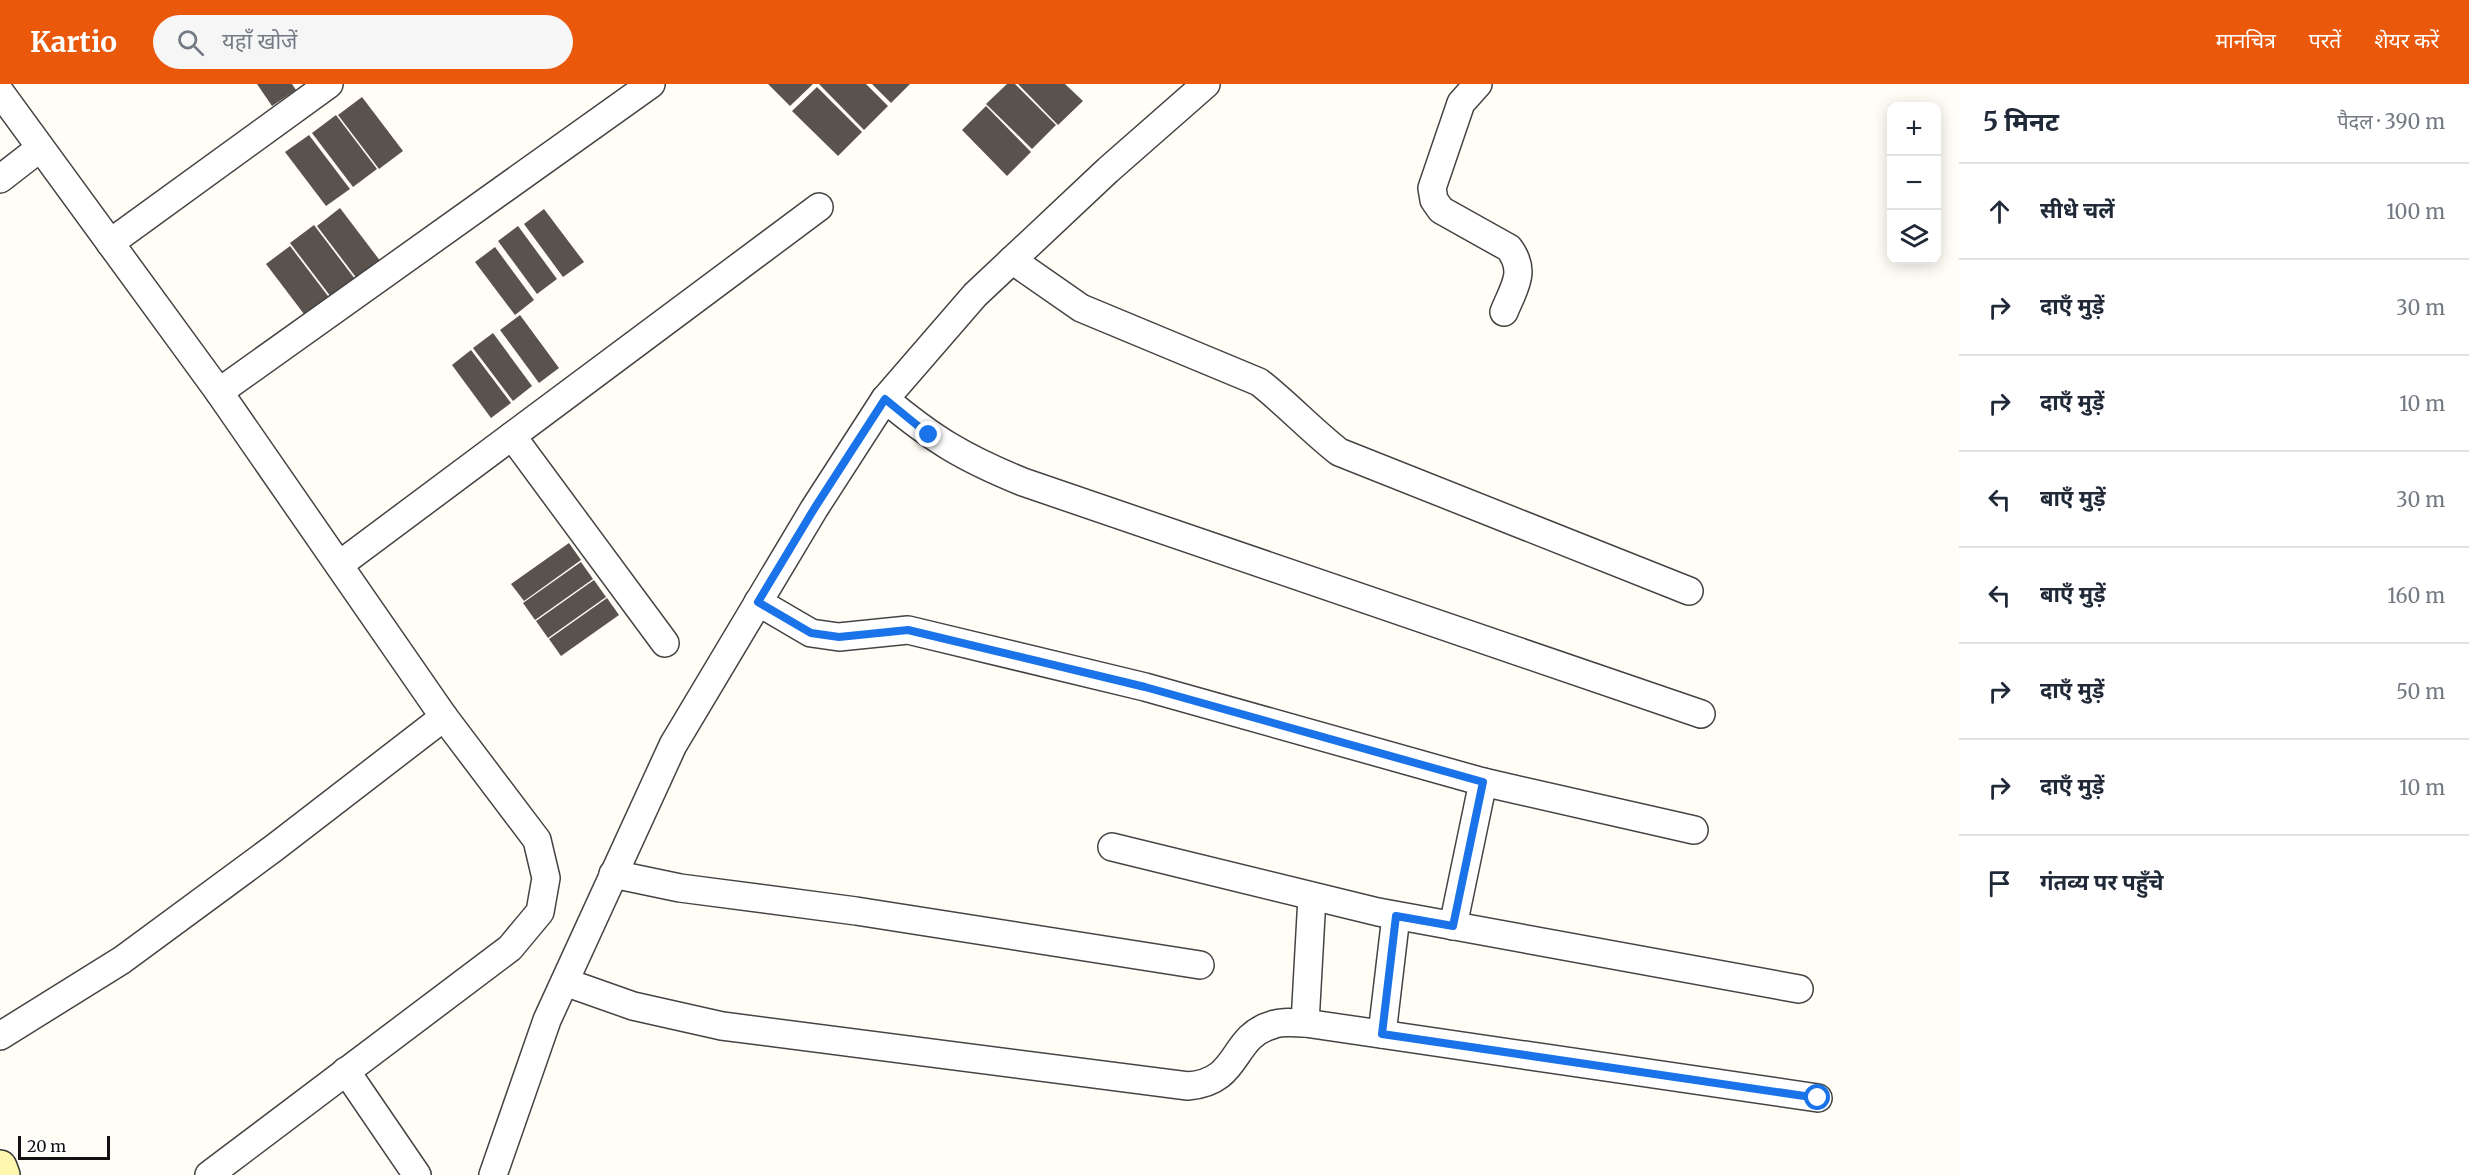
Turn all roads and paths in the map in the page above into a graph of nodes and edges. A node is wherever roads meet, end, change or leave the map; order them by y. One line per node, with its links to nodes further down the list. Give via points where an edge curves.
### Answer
1 (329, 84): 9 (street)
2 (651, 84): 12 (street)
3 (1206, 84): 10 (street)
4 (1478, 84): 11 (street, via 1461,103 1432,188 1441,210 1509,248 1515,256 1519,275)
5 (5, 90): 6 (street)
6 (40, 148): 7 (street); 9 (street)
7 (0, 179)
8 (819, 207): 14 (street)
9 (110, 243): 12 (street)
10 (1012, 260): 13 (street, via 975,295); 16 (street, via 1081,308 1260,382 1339,452)
11 (1504, 312)
12 (219, 392): 15 (street)
13 (885, 399): 17 (street); 19 (street, via 952,450 1023,482)
14 (512, 436): 15 (street); 18 (street)
15 (339, 565): 20 (street)
16 (1689, 591)
17 (758, 602): 21 (street, via 811,633 839,637 908,630 1145,687); 24 (street, via 673,745)
18 (665, 642)
19 (1701, 714)
20 (444, 717): 33 (street, via 122,960); 34 (street, via 537,840 546,878 540,912 510,948)
21 (1483, 782): 22 (street); 27 (street)
22 (1694, 831)
23 (1112, 847): 25 (street)
24 (613, 874): 28 (street, via 680,888 844,909); 29 (street)
25 (1312, 897): 26 (street); 31 (street)
26 (1396, 916): 27 (street); 32 (street)
27 (1453, 926): 30 (street)
28 (1200, 965)
29 (564, 982): 31 (street, via 642,1008 722,1026 1188,1086 1219,1078 1258,1031 1272,1024); 40 (street)
30 (1799, 990)
31 (1305, 1023): 32 (street)
32 (1382, 1034): 35 (street)
33 (0, 1036)
34 (346, 1071): 38 (street); 39 (street)
35 (1818, 1098)
36 (0, 1167): 37 (street)
37 (3, 1175)
38 (209, 1175)
39 (417, 1175)
40 (493, 1175)

